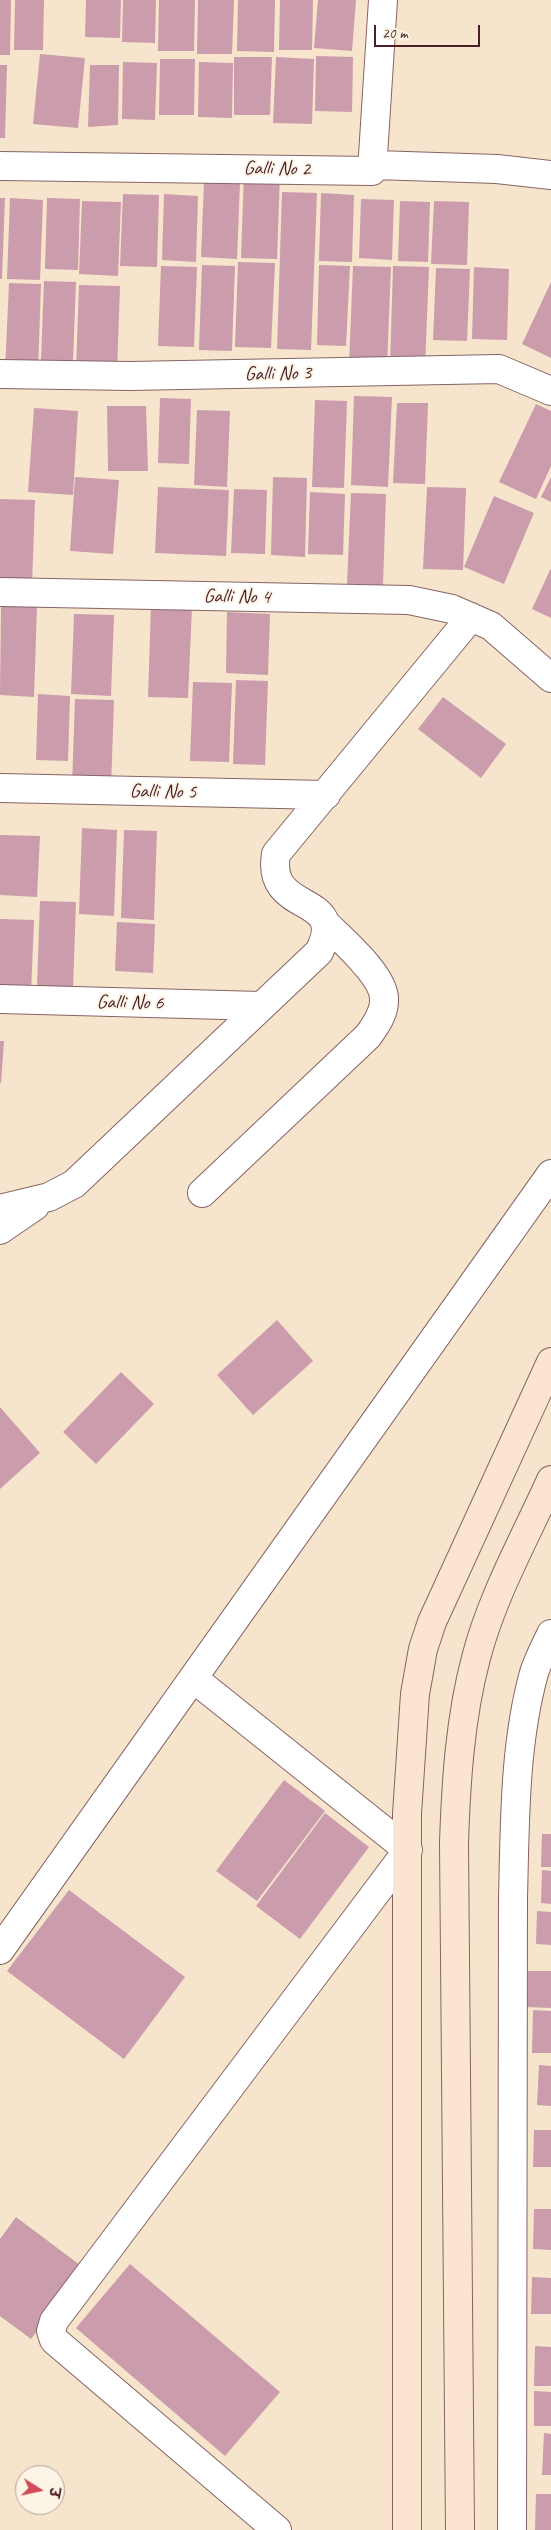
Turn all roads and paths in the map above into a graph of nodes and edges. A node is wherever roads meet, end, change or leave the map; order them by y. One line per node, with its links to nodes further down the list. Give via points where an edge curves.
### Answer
1 (383, 0): 3 (street)
2 (0, 166): 3 (street, Galli No 2)
3 (372, 171): 4 (street, Galli No 2, via 376,165 497,169)
4 (551, 175)
5 (0, 374): 6 (street, Galli No 3, via 130,376 499,369)
6 (551, 391)
7 (0, 592): 8 (street, Galli No 4, via 409,600)
8 (471, 616): 9 (street, Galli No 4, via 491,626); 11 (street)
9 (551, 678)
10 (0, 788): 11 (street, Galli No 5)
11 (326, 795): 12 (street, via 282,844 273,868 276,880 286,893 318,912)
12 (325, 923): 14 (street, via 324,941 319,952); 16 (street, via 380,981 385,1002 378,1020 368,1036)
13 (0, 999): 14 (street, Galli No 6)
14 (261, 1006): 17 (street, via 74,1184)
15 (551, 1174): 23 (street)
16 (202, 1193)
17 (49, 1197): 18 (street); 19 (street)
18 (0, 1209)
19 (0, 1230)
20 (551, 1362): 24 (street, via 448,1585 423,1649 410,1752)
21 (551, 1480): 28 (street, via 500,1591 476,1659 456,1782)
22 (551, 1634): 29 (street, via 535,1671 526,1710 516,1804)
23 (194, 1678): 24 (street); 25 (street)
24 (408, 1850): 26 (street, via 54,2321 51,2331 54,2340); 27 (street)
25 (0, 1950)
26 (277, 2530)
27 (407, 2530)
28 (460, 2530)
29 (512, 2530)

